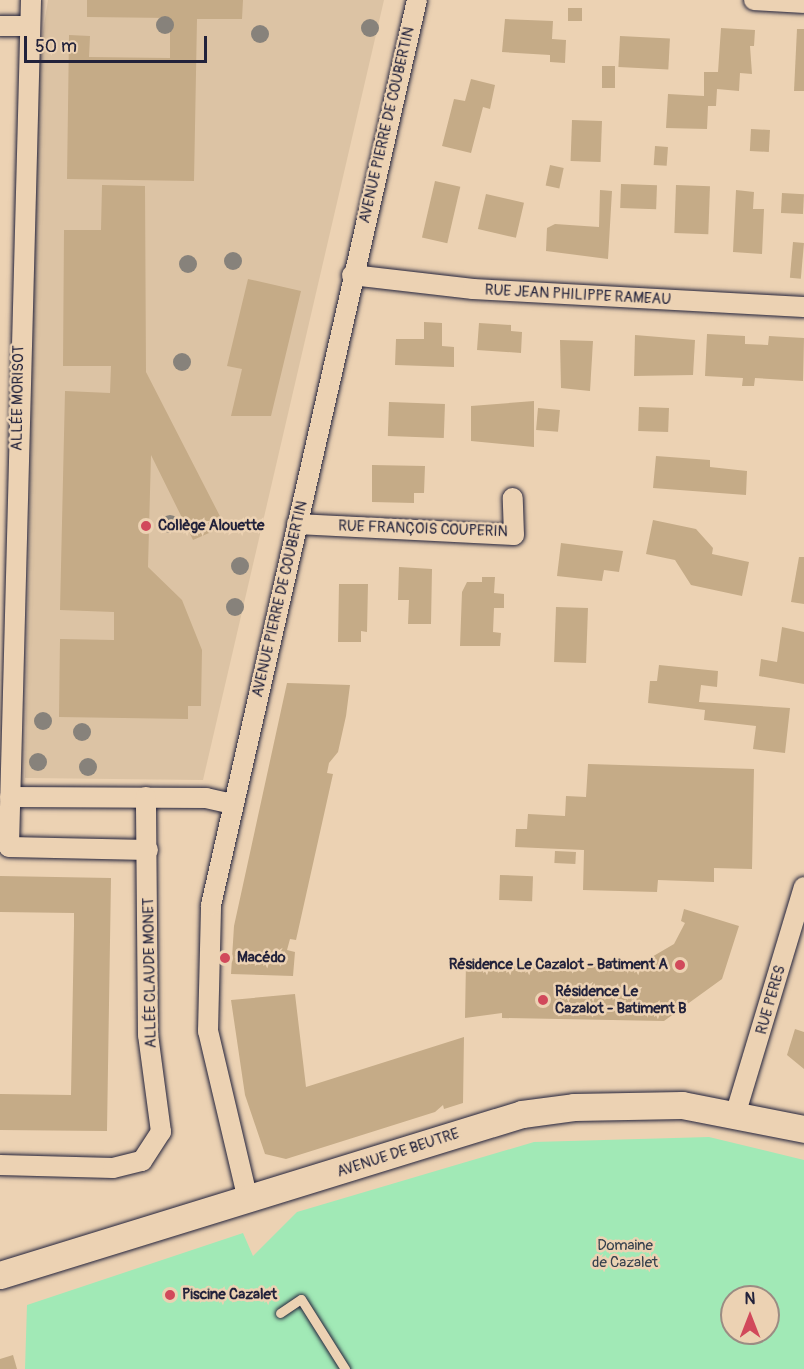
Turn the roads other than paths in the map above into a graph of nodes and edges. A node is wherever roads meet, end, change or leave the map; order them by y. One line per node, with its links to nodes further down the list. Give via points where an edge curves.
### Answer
1 (31, 0): 6 (street, ALLÉE MORISOT)
2 (417, 0): 7 (street, AVENUE PIERRE DE COUBERTIN)
3 (754, 0): 4 (street)
4 (804, 3)
5 (0, 26): 6 (street)
6 (26, 26): 11 (street, ALLÉE MORISOT)
7 (352, 275): 8 (street, RUE JEAN PHILIPPE RAMEAU, via 473,289); 10 (street, AVENUE PIERRE DE COUBERTIN)
8 (804, 307)
9 (513, 498): 10 (street, RUE FRANÇOIS COUPERIN, via 514,535)
10 (297, 524): 13 (street, AVENUE PIERRE DE COUBERTIN)
11 (10, 797): 12 (street); 14 (street, ALLÉE MORISOT, via 9,847)
12 (146, 797): 13 (street); 14 (street, ALLÉE CLAUDE MONET)
13 (231, 804): 19 (street, AVENUE PIERRE DE COUBERTIN, via 206,942 208,1030)
14 (148, 850): 18 (street, ALLÉE CLAUDE MONET, via 148,1035 161,1132 142,1161 113,1168)
15 (804, 887): 16 (street, RUE PERES)
16 (736, 1112): 17 (street, AVENUE DE BEUTRE); 19 (street, AVENUE DE BEUTRE, via 631,1104 522,1114)
17 (804, 1129)
18 (0, 1165)
19 (248, 1200): 20 (street, AVENUE DE BEUTRE)
20 (0, 1275)
21 (280, 1313): 22 (lane, via 301,1299)
22 (345, 1369)

